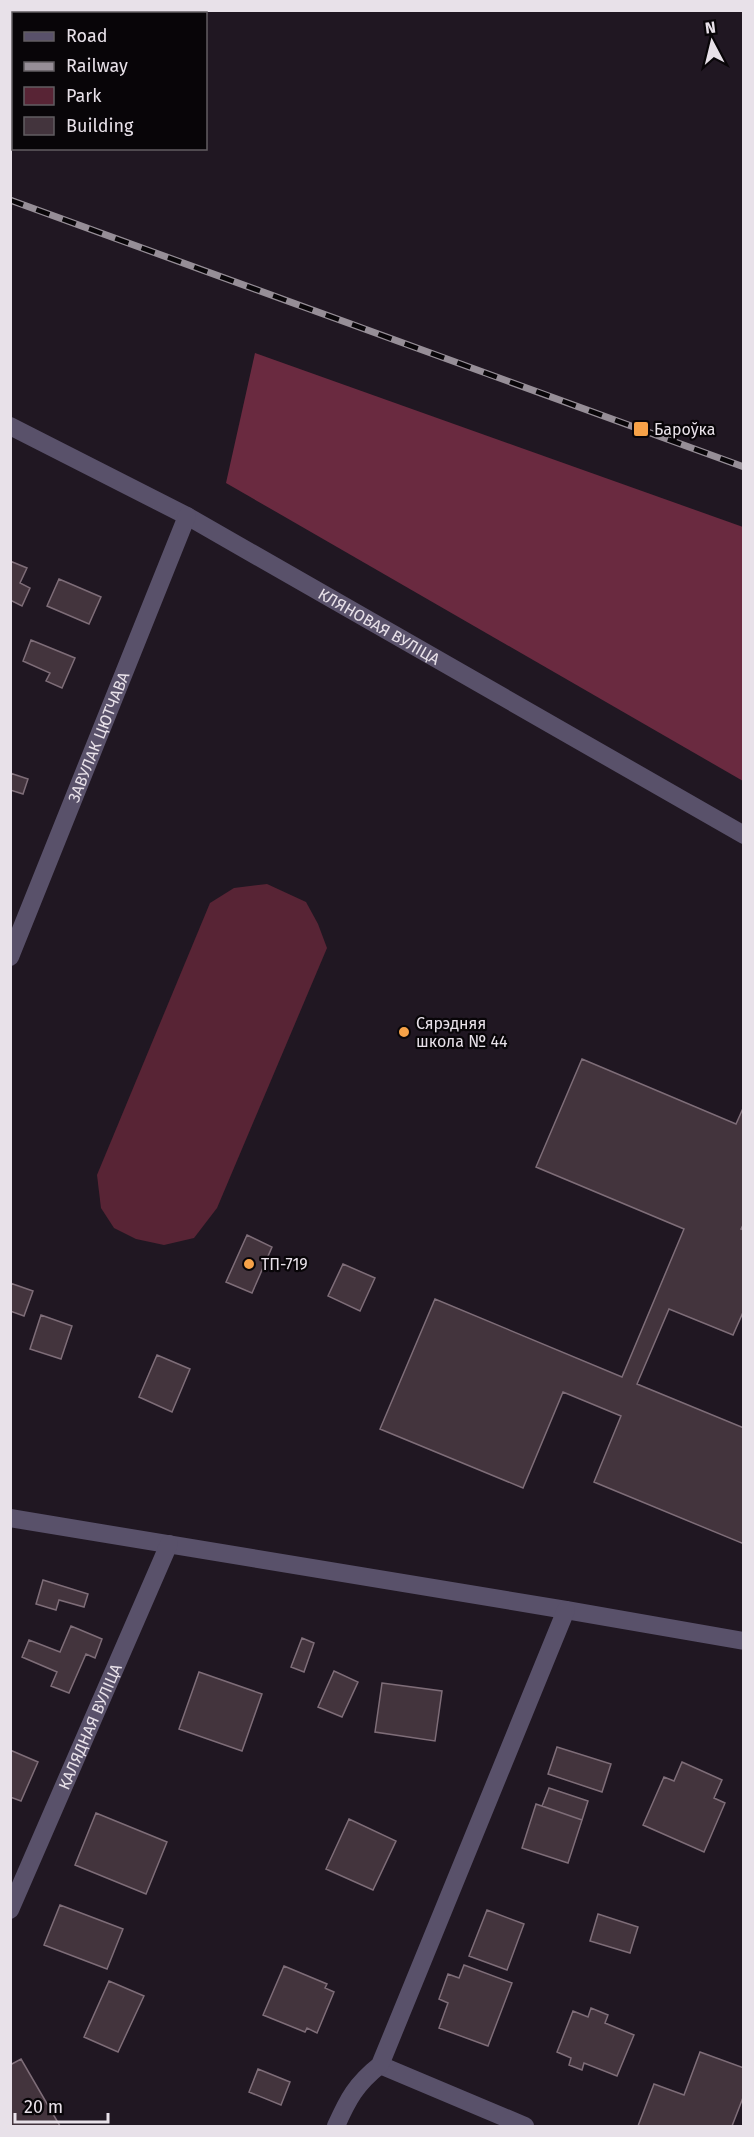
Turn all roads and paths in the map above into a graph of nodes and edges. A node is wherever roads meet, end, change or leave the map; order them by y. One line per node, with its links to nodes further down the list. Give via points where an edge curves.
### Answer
1 (10, 426): 2 (street, КЛЯНОВАЯ ВУЛІЦА)
2 (188, 516): 3 (street, КЛЯНОВАЯ ВУЛІЦА); 4 (street, ЗАВУЛАК ЦЮТЧАВА)
3 (744, 835)
4 (10, 957)
5 (10, 1518): 6 (street)
6 (169, 1544): 7 (street); 9 (street, КАЛЯДНАЯ ВУЛІЦА)
7 (567, 1610): 8 (street); 10 (street)
8 (744, 1641)
9 (10, 1910)
10 (380, 2065): 11 (street, via 348,2098); 12 (street)
11 (336, 2127)
12 (525, 2127)

